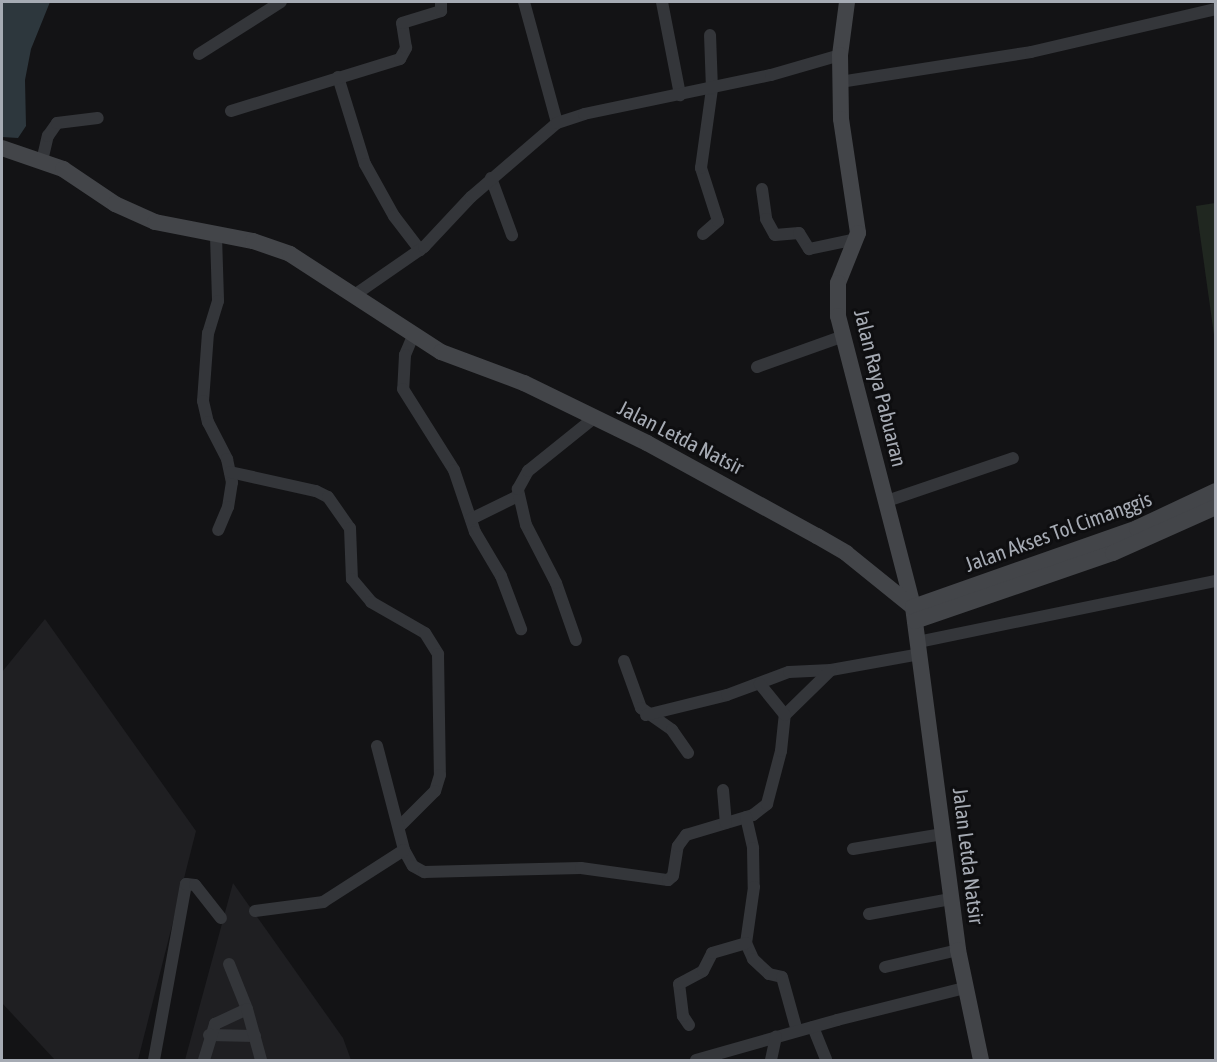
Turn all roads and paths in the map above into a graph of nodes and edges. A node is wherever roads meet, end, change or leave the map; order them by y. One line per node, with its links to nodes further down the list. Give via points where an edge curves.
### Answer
1 (281, 2): 8 (street)
2 (441, 2): 10 (street, via 441,11 402,23 406,48 400,59)
3 (524, 2): 16 (street)
4 (662, 2): 13 (street)
5 (847, 2): 9 (street, Jalan Raya Pabuaran)
6 (1215, 9): 11 (street, via 1031,52)
7 (710, 35): 12 (street)
8 (199, 54)
9 (840, 55): 11 (street, Jalan Raya Pabuaran); 12 (street)
10 (338, 77): 14 (street); 25 (street, via 365,164 394,216)
11 (840, 82): 24 (street, Jalan Raya Pabuaran)
12 (712, 89): 13 (street); 21 (street, via 701,168 718,221)
13 (680, 95): 16 (street)
14 (231, 111)
15 (98, 118): 18 (street, via 57,123 48,136)
16 (557, 123): 19 (street)
17 (2, 148): 18 (street, Jalan Letda Natsir)
18 (42, 161): 22 (street, Jalan Letda Natsir, via 72,174 131,213)
19 (491, 178): 23 (street); 25 (street)
20 (762, 189): 24 (street, via 766,219 775,236 799,233 809,249)
21 (703, 234)
22 (216, 236): 26 (street, Jalan Letda Natsir, via 274,247); 32 (street, via 218,301 208,333 203,401)
23 (512, 236)
24 (857, 238): 28 (street, Jalan Raya Pabuaran, via 838,283)
25 (420, 250): 26 (street)
26 (356, 294): 27 (street, Jalan Letda Natsir)
27 (412, 336): 30 (street, Jalan Letda Natsir, via 441,352 524,383); 37 (street, via 405,355 403,389 418,419 450,463)
28 (841, 337): 29 (street); 35 (street, Jalan Raya Pabuaran)
29 (757, 367)
30 (594, 418): 34 (street, via 528,471); 40 (street, Jalan Letda Natsir, via 846,553)
31 (1013, 458): 35 (street)
32 (230, 472): 38 (street, via 231,496); 54 (street, via 328,497 350,528 352,579 371,602 425,633 438,654 440,775 435,791)
33 (1215, 491): 40 (street, Jalan Akses Tol Cimanggis, via 1137,528)
34 (518, 496): 37 (street); 42 (street, via 529,534 556,583)
35 (887, 501): 40 (street, Jalan Raya Pabuaran)
36 (1215, 507): 40 (street, via 1113,553)
37 (471, 519): 41 (street, via 508,592)
38 (218, 530)
39 (1215, 581): 43 (street)
40 (914, 614): 43 (street, Jalan Letda Natsir)
41 (521, 628)
42 (576, 640)
43 (919, 648): 45 (street); 55 (street, Jalan Letda Natsir)
44 (624, 661): 47 (street, via 634,696)
45 (831, 670): 46 (street, via 789,672); 48 (street)
46 (760, 684): 47 (street); 48 (street)
47 (646, 715): 50 (street, via 672,730)
48 (785, 715): 52 (street, via 781,752 767,804)
49 (377, 746): 54 (street)
50 (688, 753)
51 (723, 790): 53 (street)
52 (746, 818): 53 (street); 62 (street, via 753,848 754,887)
53 (726, 823): 57 (street, via 686,836 678,846 673,876 660,881 581,868 424,872 413,866)
54 (399, 827): 57 (street)
55 (943, 834): 56 (street); 58 (street, Jalan Letda Natsir)
56 (853, 849)
57 (404, 850): 59 (street, via 323,902)
58 (951, 899): 60 (street); 63 (street, Jalan Letda Natsir)
59 (255, 912)
60 (869, 914)
61 (221, 918): 74 (street, via 195,885 186,884)
62 (746, 943): 68 (street, via 712,953 703,971 679,984 683,1017); 70 (street, via 753,959 769,974 782,977)
63 (958, 950): 65 (street); 66 (street, Jalan Letda Natsir)
64 (229, 964): 67 (street)
65 (885, 968)
66 (964, 988): 69 (street); 80 (street, Jalan Letda Natsir)
67 (247, 1009): 71 (street, via 218,1021); 72 (street)
68 (689, 1025)
69 (813, 1027): 70 (street); 79 (street)
70 (797, 1031): 73 (street)
71 (210, 1035): 72 (street); 75 (street)
72 (255, 1036): 76 (street)
73 (776, 1037): 77 (street); 78 (street)
74 (154, 1060)
75 (204, 1060)
76 (261, 1060)
77 (696, 1060)
78 (771, 1060)
79 (826, 1060)
80 (981, 1060)

